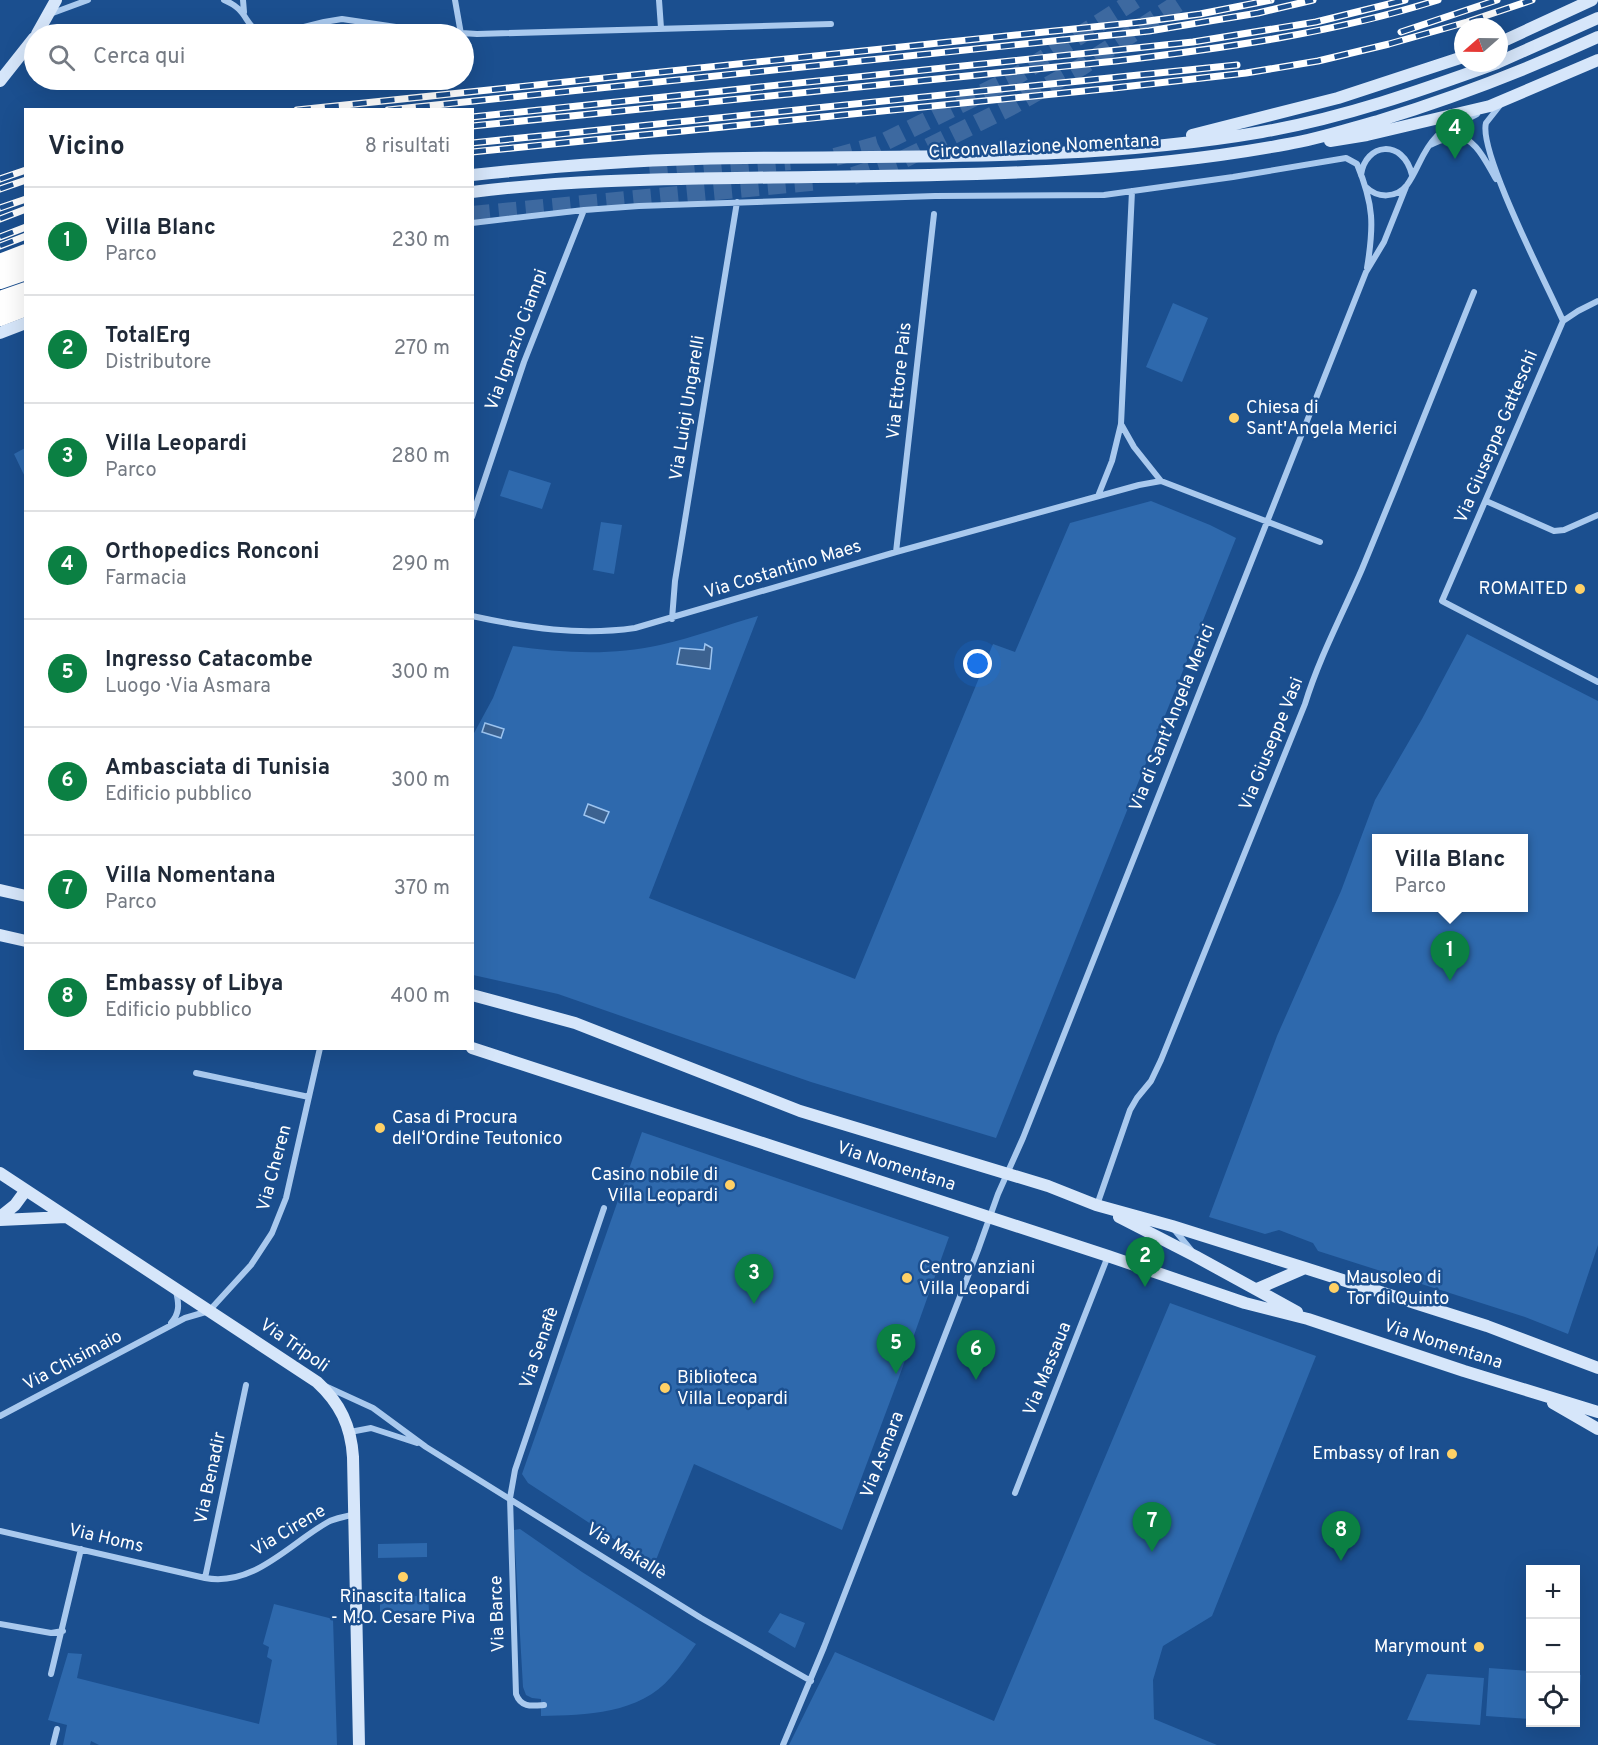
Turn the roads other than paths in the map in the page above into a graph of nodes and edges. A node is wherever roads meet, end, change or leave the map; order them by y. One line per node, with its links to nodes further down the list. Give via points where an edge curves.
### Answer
1 (56, 0): 9 (street)
2 (88, 0): 9 (street)
3 (224, 0): 8 (street)
4 (243, 0): 8 (street)
5 (455, 0): 15 (street)
6 (659, 0): 17 (street)
7 (1592, 0): 20 (street)
8 (244, 13): 12 (street)
9 (50, 14): 11 (street)
10 (1598, 18): 22 (street, Circonvallazione Nomentana)
11 (44, 24)
12 (251, 24)
13 (316, 24): 14 (street, via 342,19)
14 (376, 24)
15 (459, 24)
16 (831, 24): 17 (street)
17 (661, 28): 18 (street)
18 (474, 34)
19 (1598, 37): 29 (street, Circonvallazione Nomentana, via 1488,84 1410,111)
20 (1508, 39)
21 (24, 51): 26 (street)
22 (1508, 58)
23 (1454, 60): 31 (street, via 1317,104)
24 (1598, 60): 27 (street)
25 (1472, 72): 31 (street, Circonvallazione Nomentana, via 1302,124)
26 (0, 81)
27 (1504, 101): 28 (street); 37 (street, via 1484,128)
28 (1490, 106): 29 (street, via 1359,136); 30 (street, via 1443,131)
29 (1290, 144): 39 (street, Circonvallazione Nomentana, via 1204,158 1049,171 629,180)
30 (1429, 145): 34 (street); 37 (street, via 1454,136 1467,140)
31 (1132, 147): 32 (street, Circonvallazione Nomentana, via 990,155 641,161)
32 (474, 175)
33 (1361, 175): 34 (street, via 1368,158 1386,149 1403,155); 35 (street); 38 (street, via 1354,161 1342,159)
34 (1412, 175): 36 (street)
35 (1365, 186): 36 (street, via 1373,194 1383,196); 47 (street, Via di Sant'Angela Merici, via 1373,228)
36 (1406, 187): 47 (street, Via di Sant'Angela Merici, via 1384,242)
37 (1501, 187): 55 (street)
38 (1132, 191): 40 (street, via 1072,196); 58 (street)
39 (474, 192)
40 (737, 202): 41 (street); 68 (street, Via Luigi Ungarelli)
41 (584, 210): 43 (street); 62 (street, Via Ignazio Ciampi, via 524,362)
42 (934, 214): 66 (street, Via Ettore Pais)
43 (474, 223)
44 (24, 255): 45 (highway)
45 (0, 263)
46 (24, 272): 48 (highway)
47 (1366, 272): 64 (street, Via di Sant'Angela Merici)
48 (0, 280)
49 (24, 292): 51 (highway)
50 (1474, 292): 82 (street, Via Giuseppe Vasi, via 1311,684 1161,1060 1151,1082 1132,1105)
51 (0, 300)
52 (1598, 301): 55 (street)
53 (24, 308): 54 (highway)
54 (0, 317)
55 (1563, 321): 61 (street, Via Giuseppe Gatteschi)
56 (24, 324): 57 (street)
57 (0, 333)
58 (1121, 424): 59 (street); 60 (street)
59 (1161, 481): 60 (street, Via Costantino Maes); 64 (street)
60 (1098, 496): 66 (street, Via Costantino Maes)
61 (1486, 501): 63 (street, via 1554,531); 69 (street, Via Giuseppe Gatteschi, via 1442,601)
62 (474, 511)
63 (1598, 515)
64 (1267, 522): 65 (street); 80 (street, Via di Sant'Angela Merici)
65 (1320, 542)
66 (896, 552): 68 (street, Via Costantino Maes)
67 (474, 615): 68 (street, Via Costantino Maes, via 543,629 592,632)
68 (672, 619)
69 (1598, 682)
70 (0, 890): 71 (street)
71 (24, 896)
72 (0, 934): 73 (street)
73 (24, 940)
74 (474, 996): 80 (street, Via Nomentana, via 575,1023 800,1111)
75 (474, 1049): 85 (street, Via Nomentana)
76 (320, 1050): 78 (street, Via Cheren)
77 (196, 1073): 78 (street)
78 (309, 1097): 93 (street, Via Cheren, via 278,1220 251,1265)
79 (0, 1173): 81 (street, Via Tripoli)
80 (1006, 1173): 82 (street, Via Nomentana); 85 (street, Via Asmara)
81 (26, 1190): 84 (street, Via Tripoli); 86 (street)
82 (1096, 1205): 87 (street, Via Nomentana); 89 (street, Via Nomentana)
83 (604, 1208): 106 (street, Via Senafè, via 514,1470)
84 (66, 1217): 86 (street); 91 (street, Via Tripoli)
85 (990, 1217): 88 (street, Via Nomentana); 114 (street, Via Asmara)
86 (0, 1219)
87 (1172, 1226): 89 (street); 90 (street, Via Nomentana)
88 (1108, 1256): 94 (street, Via Nomentana, via 1245,1303); 105 (street, Via Massaua)
89 (1196, 1256): 92 (street, Via Nomentana)
90 (1305, 1268): 92 (street); 96 (street, Via Nomentana, via 1487,1326)
91 (175, 1288): 93 (street, Via Tripoli); 95 (street, Via Chisimaio, via 177,1314)
92 (1257, 1289): 94 (street, Via Nomentana)
93 (209, 1311): 95 (street, Via Chisimaio, via 185,1318); 97 (street, Via Tripoli)
94 (1308, 1318): 99 (street, Via Nomentana)
95 (159, 1333): 101 (street, Via Chisimaio)
96 (1598, 1368)
97 (317, 1382): 103 (street, Via Tripoli, via 334,1400); 104 (street, Via Makallè, via 373,1408)
98 (246, 1385): 110 (street, Via Benadir)
99 (1534, 1392): 100 (street, Via Nomentana); 102 (street, Via Nomentana)
100 (1598, 1412)
101 (0, 1416)
102 (1598, 1429)
103 (350, 1432): 104 (street, Via Makallè, via 371,1428); 107 (street, Via Tripoli)
104 (426, 1447): 106 (street, Via Makallè)
105 (1015, 1493)
106 (510, 1498): 114 (street, Via Makallè, via 701,1618); 115 (street, Via Barce, via 516,1694 527,1706)
107 (354, 1514): 110 (street, Via Cirene, via 330,1521 284,1554 252,1570 225,1580); 118 (street, Via Tripoli)
108 (0, 1531): 109 (street, Via Homs)
109 (81, 1549): 110 (street, Via Homs); 112 (street)
110 (205, 1578)
111 (0, 1624): 112 (street, via 51,1634)
112 (63, 1631): 113 (street)
113 (51, 1674)
114 (811, 1681): 119 (street, Via Asmara)
115 (544, 1705)
116 (57, 1729): 117 (street)
117 (53, 1745)
118 (359, 1745)
119 (783, 1745)

